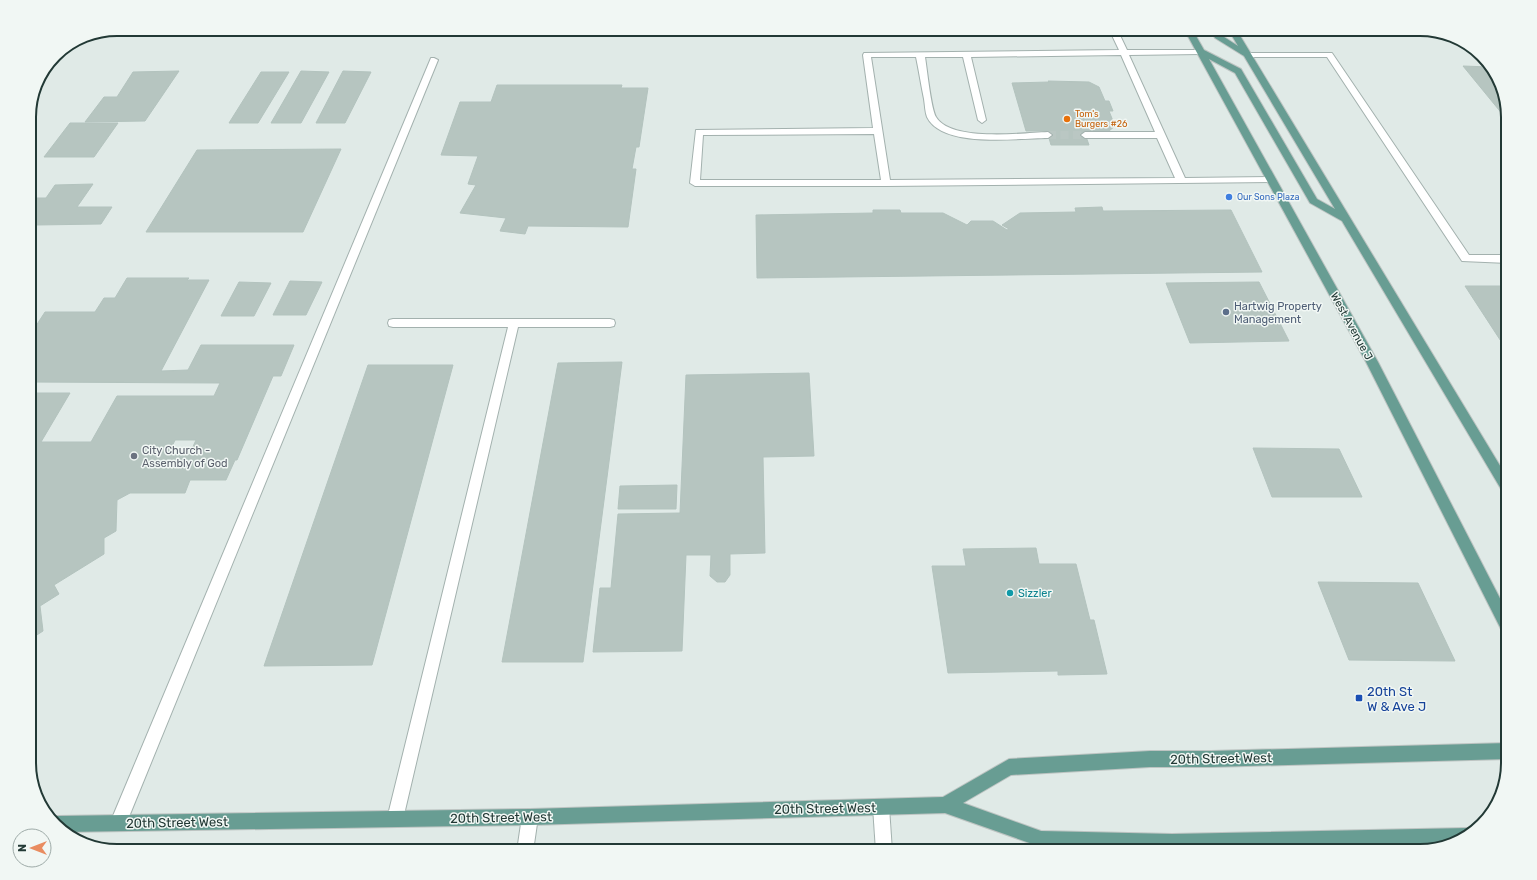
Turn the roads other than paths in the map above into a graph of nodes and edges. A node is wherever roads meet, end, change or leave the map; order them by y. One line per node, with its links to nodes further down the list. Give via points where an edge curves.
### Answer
1 (1116, 36): 6 (lane)
2 (1192, 36): 5 (main road, West Avenue J)
3 (1218, 36): 9 (main road)
4 (1236, 36): 9 (main road)
5 (1201, 52): 6 (lane); 17 (main road, West Avenue J); 19 (main road, via 1238,71 1313,201)
6 (1124, 53): 8 (lane); 15 (lane)
7 (920, 54): 8 (lane); 12 (lane, via 868,55); 13 (lane, via 931,116 946,130 969,135)
8 (966, 54): 11 (lane)
9 (1247, 55): 19 (main road); 20 (lane, via 1329,54 1466,259)
10 (434, 60): 31 (lane)
11 (982, 120)
12 (878, 132): 18 (lane); 18 (lane, via 699,132 696,183)
13 (1048, 135)
14 (1085, 135): 15 (lane)
15 (1161, 135): 16 (lane)
16 (1181, 180): 17 (lane); 18 (lane)
17 (1271, 180): 25 (main road, West Avenue J, via 1372,362)
18 (886, 183)
19 (1346, 219): 24 (main road)
20 (1501, 259)
21 (393, 323): 22 (lane)
22 (514, 323): 23 (lane); 30 (lane)
23 (610, 323)
24 (1501, 478)
25 (1501, 614)
26 (1501, 751): 27 (main road, 20th Street West, via 1150,759 1009,767)
27 (945, 805): 28 (main road, 20th Street West); 36 (main road, 20th Street West, via 1041,839)
28 (881, 807): 29 (main road, 20th Street West); 35 (lane)
29 (530, 817): 30 (main road, 20th Street West); 34 (lane)
30 (395, 819): 31 (main road, 20th Street West)
31 (118, 823): 32 (main road, 20th Street West)
32 (64, 824)
33 (1454, 836): 37 (main road, 20th Street West)
34 (526, 844)
35 (884, 844)
36 (1124, 844)
37 (1253, 844)

